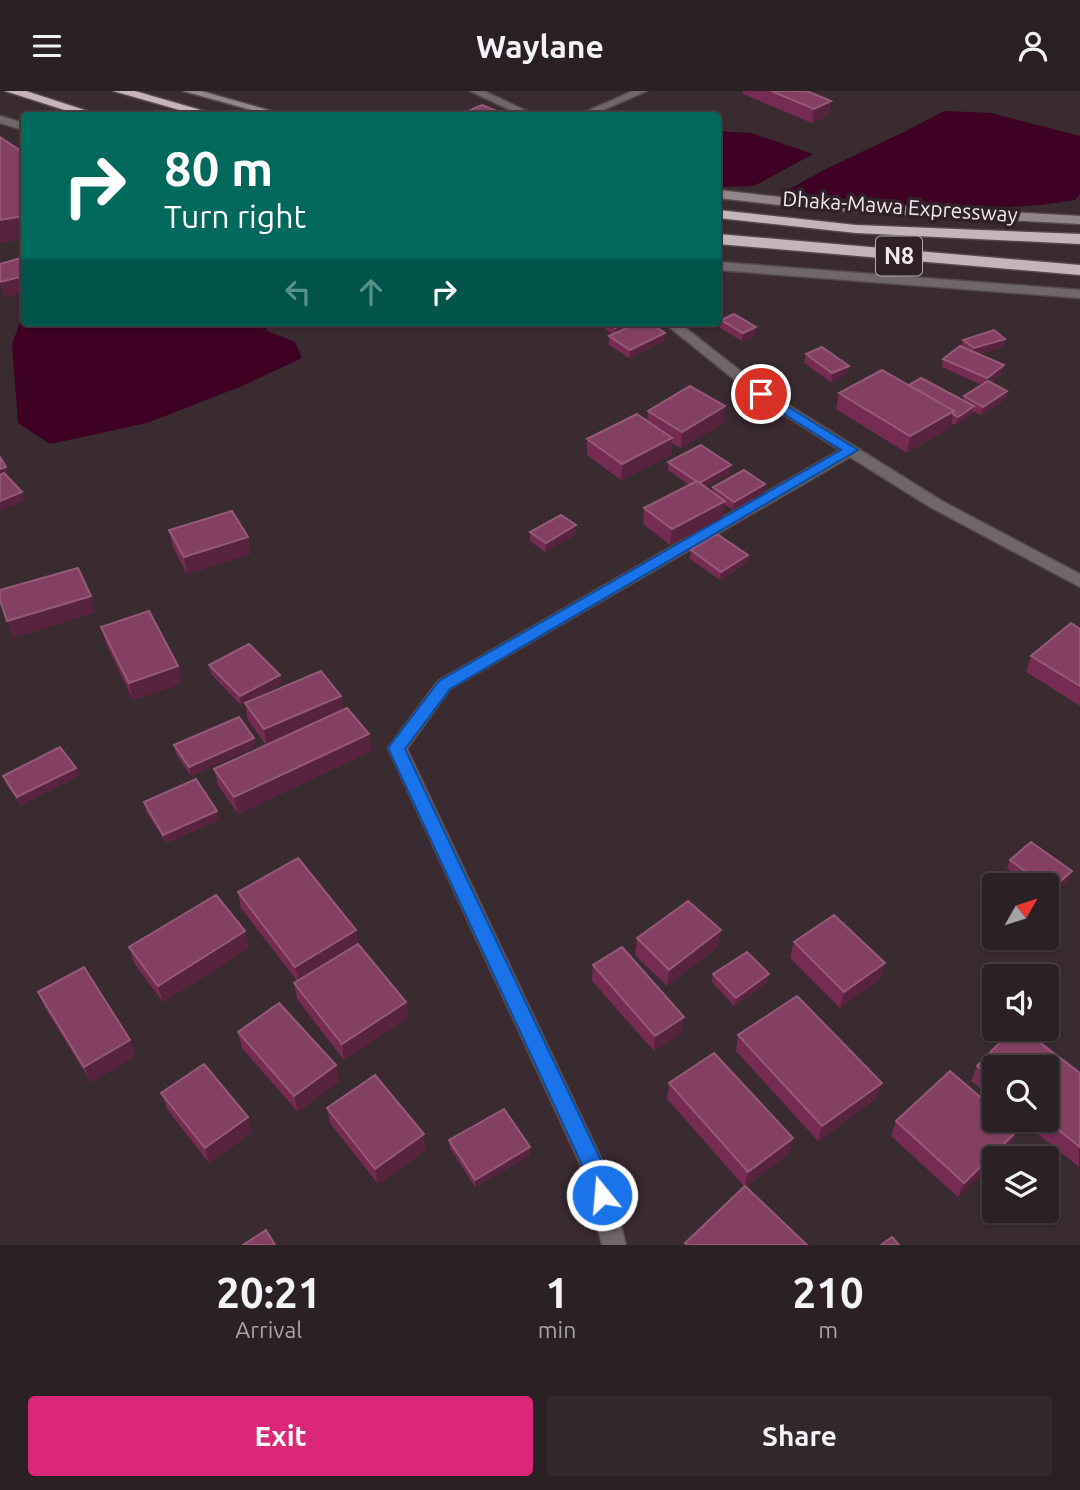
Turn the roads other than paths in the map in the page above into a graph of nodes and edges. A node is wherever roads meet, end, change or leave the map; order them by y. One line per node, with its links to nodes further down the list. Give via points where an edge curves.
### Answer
1 (12, 91): 6 (highway)
2 (120, 91): 7 (highway)
3 (188, 91): 8 (main road)
4 (475, 91): 9 (street)
5 (642, 91): 10 (street)
6 (83, 112)
7 (200, 112)
8 (268, 112)
9 (522, 112)
10 (591, 112)
11 (0, 118): 12 (street)
12 (21, 126)
13 (721, 194): 15 (main road, via 825,206)
14 (721, 214): 17 (highway, Dhaka-Mawa Expressway / N8, via 856,229)
15 (1080, 220)
16 (721, 239): 19 (highway, Dhaka-Mawa Expressway / N8)
17 (1080, 239)
18 (721, 266): 20 (street)
19 (1080, 270)
20 (1080, 294)
21 (675, 326): 22 (street, via 761,394)
22 (851, 450): 23 (street, via 936,504); 24 (street, via 444,685 397,748 595,1171)
23 (1080, 582)
24 (614, 1245)

